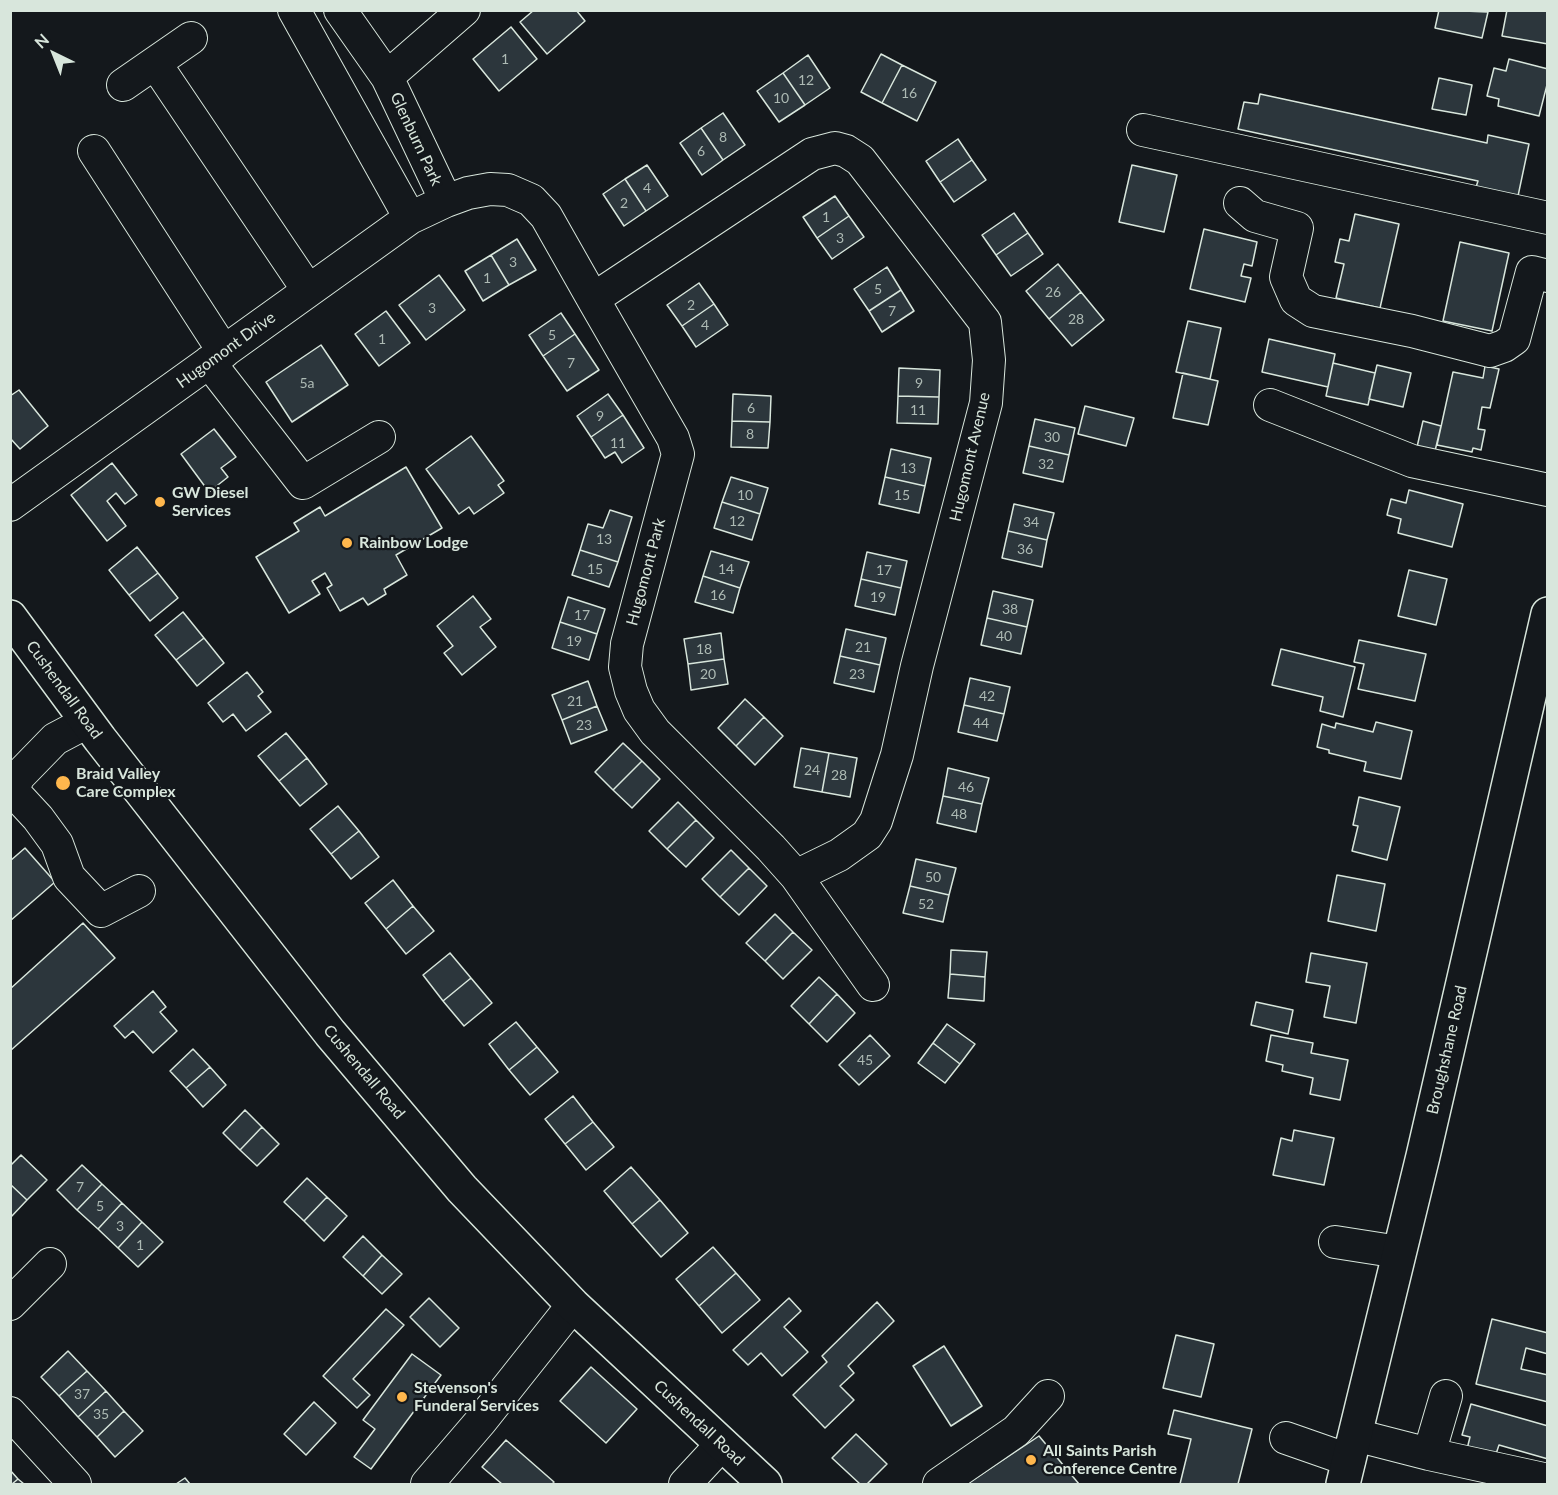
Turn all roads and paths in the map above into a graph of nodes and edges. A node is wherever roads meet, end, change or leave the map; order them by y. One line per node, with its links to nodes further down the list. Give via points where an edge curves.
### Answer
1 (294, 10): 12 (street)
2 (340, 10): 6 (street, Glenburn Park)
3 (464, 10): 6 (street, Glenburn Park)
4 (191, 38): 5 (street)
5 (155, 63): 7 (street); 15 (street)
6 (387, 77): 10 (street, Glenburn Park)
7 (123, 85)
8 (1143, 130): 13 (street)
9 (94, 150): 17 (street)
10 (446, 201): 12 (street, Hugomont Drive); 16 (street, Hugomont Park, via 490,189 508,190 531,200 546,216)
11 (1240, 203): 14 (street, via 1256,216 1297,228 1286,277 1296,300 1313,311 1490,351 1514,339 1532,272)
12 (410, 218): 15 (street, Hugomont Drive)
13 (1548, 218)
14 (1548, 276)
15 (309, 290): 17 (street, Hugomont Drive)
16 (593, 299): 26 (street, Hugomont Park, via 673,438 678,454 627,645 625,667 631,691 655,732); 26 (street, Hugomont Avenue, via 812,154 835,148 860,160 985,322 989,360 986,403 897,755 876,821 867,835 839,855)
17 (216, 357): 19 (street, via 303,483); 21 (street, Hugomont Drive)
18 (1270, 405): 20 (street, via 1412,461)
19 (379, 437)
20 (1548, 490)
21 (10, 505)
22 (1548, 614): 30 (main road, Broughshane Road)
23 (10, 617): 24 (main road, Cushendall Road)
24 (87, 722): 25 (street, via 55,739); 33 (main road, Cushendall Road, via 330,1033 462,1189)
25 (16, 777): 27 (street, via 57,844 69,877 101,911)
26 (796, 876): 28 (street, Hugomont Park)
27 (139, 891)
28 (873, 985)
29 (1335, 1242): 30 (street)
30 (1399, 1252): 40 (main road, Broughshane Road)
31 (50, 1263): 32 (street)
32 (10, 1304)
33 (573, 1305): 38 (main road, Cushendall Road); 43 (street)
34 (1048, 1396): 46 (street, via 1016,1431)
35 (1446, 1396): 39 (street)
36 (10, 1413): 42 (street)
37 (1286, 1438): 40 (street)
38 (722, 1444): 44 (street); 45 (main road, Cushendall Road)
39 (1429, 1454): 40 (street); 41 (street)
40 (1349, 1460)
41 (1548, 1480)
42 (75, 1485)
43 (427, 1485)
44 (686, 1485)
45 (765, 1485)
46 (939, 1485)

